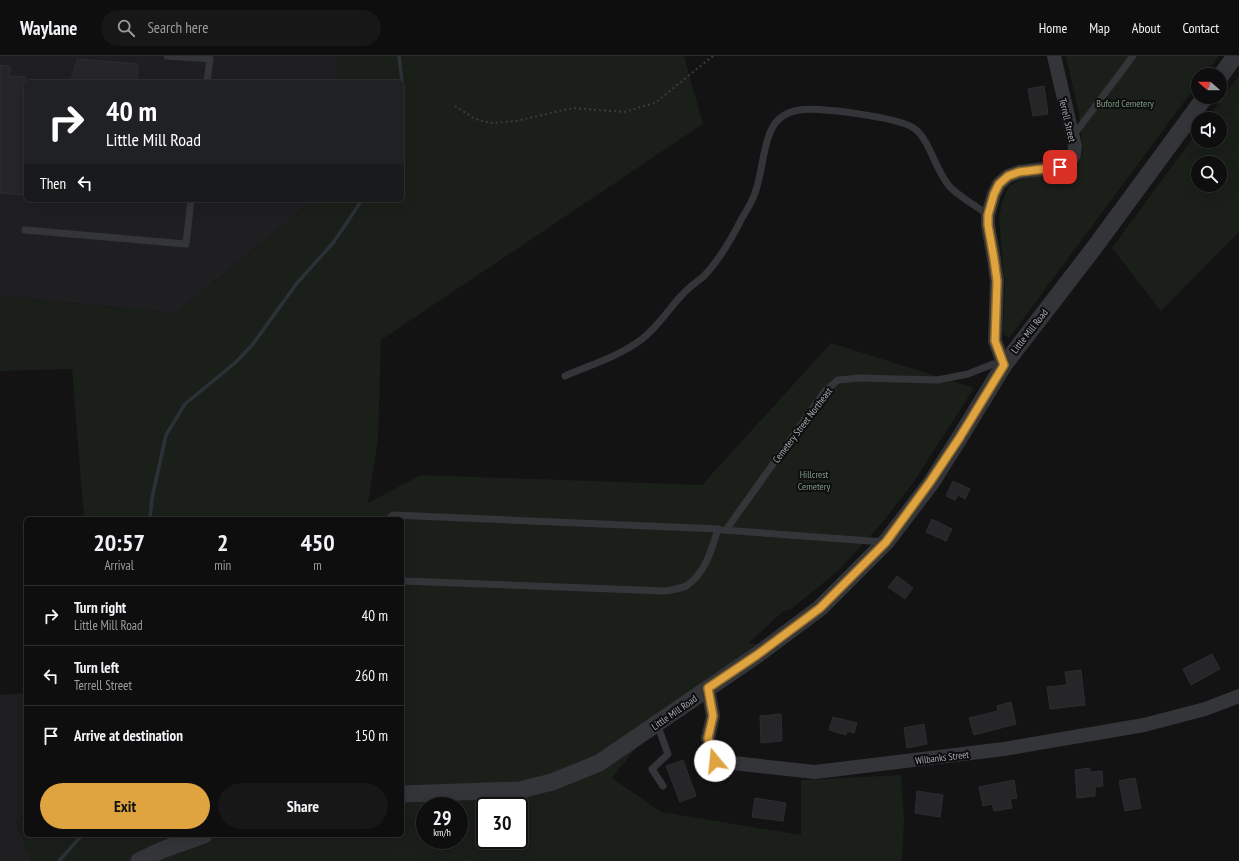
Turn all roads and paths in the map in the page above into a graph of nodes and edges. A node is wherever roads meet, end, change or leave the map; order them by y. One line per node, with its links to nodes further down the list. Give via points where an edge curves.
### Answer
1 (167, 56): 7 (lane, via 210,59)
2 (713, 56): 9 (path, via 655,103 624,112 572,108 516,121 490,123 475,119)
3 (1054, 56): 10 (street, Terrell Street)
4 (1133, 56): 10 (lane)
5 (1235, 56): 6 (street)
6 (1226, 68)
7 (207, 80)
8 (1200, 104): 14 (street, Little Mill Road)
9 (455, 106)
10 (1072, 137): 12 (street, Terrell Street, via 1074,155 1069,163 1060,167 1019,172 1008,176 999,184)
11 (191, 202): 13 (lane, via 186,244)
12 (988, 215): 14 (street, Terrell Street, via 997,281 995,341); 15 (lane, via 951,188 940,172 924,138 907,124 897,120 819,110 787,113 778,119 772,130 755,194 729,243 704,276 683,293 642,339 625,350)
13 (25, 230)
14 (1004, 365): 17 (lane, Cemetery Street Northeast, via 994,364 968,374 937,380 838,380 825,391); 18 (street, Little Mill Road, via 960,437)
15 (565, 376)
16 (391, 517): 17 (lane, via 393,515)
17 (722, 530): 18 (lane); 19 (lane, Cemetery Street Northeast, via 698,575 685,586 664,591)
18 (886, 542): 20 (street, Little Mill Road, via 820,608)
19 (404, 581)
20 (708, 688): 21 (street, Wilbanks Street, via 713,716 708,738 715,761 815,772 1004,749 1137,726 1205,709); 22 (street, Little Mill Road)
21 (1239, 696)
22 (657, 724): 23 (lane, via 668,754 652,769); 24 (street, Little Mill Road, via 599,763 552,782 520,790)
23 (663, 786)
24 (404, 794)
25 (198, 837): 26 (street)
26 (139, 861)

